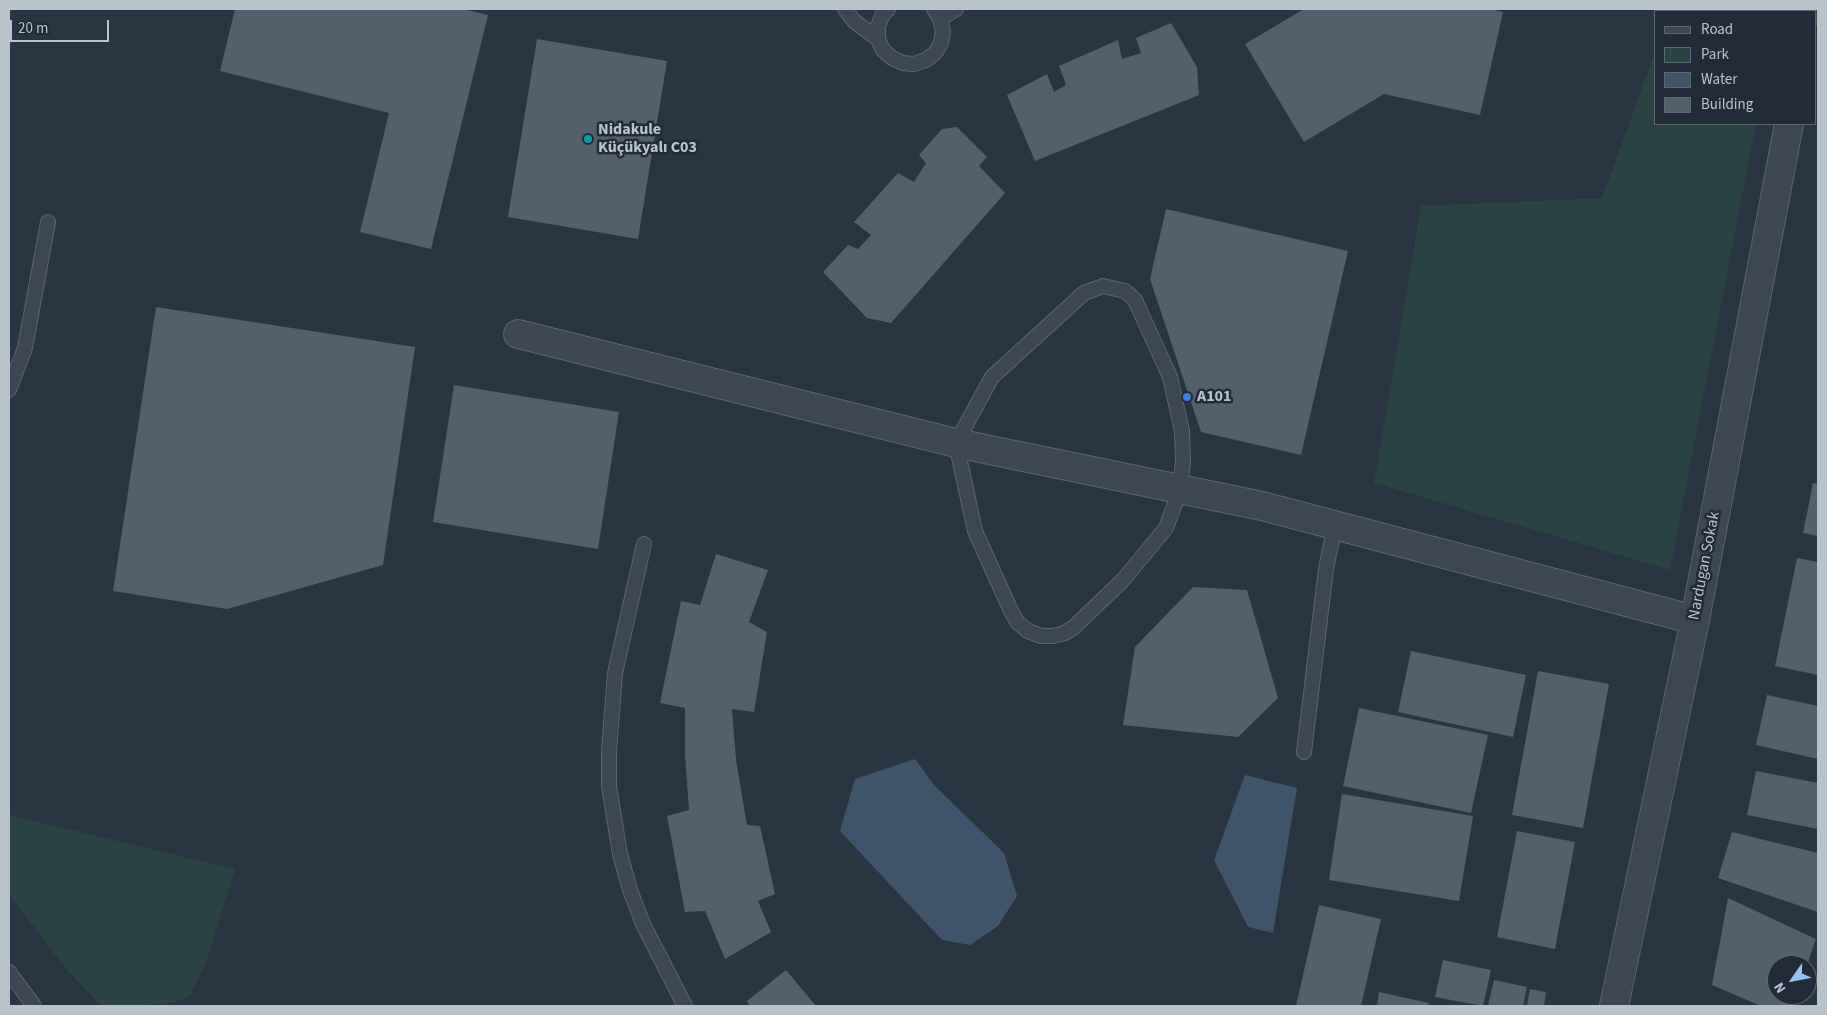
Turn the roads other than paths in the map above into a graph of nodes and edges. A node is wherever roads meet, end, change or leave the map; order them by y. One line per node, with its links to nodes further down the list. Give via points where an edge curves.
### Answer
1 (845, 9): 5 (lane, via 854,21)
2 (888, 9): 5 (lane, via 878,26)
3 (956, 9): 4 (lane)
4 (937, 14): 5 (lane, via 943,31 941,43 926,60 903,64 883,50)
5 (878, 39)
6 (1789, 125): 14 (street, Nardugan Sokak)
7 (48, 222): 9 (lane, via 25,348)
8 (518, 334): 10 (street)
9 (9, 390)
10 (956, 443): 11 (street); 11 (lane, via 975,530 1018,623 1041,636 1059,635 1074,627 1123,580 1166,528); 11 (lane, via 992,377 1084,293 1103,286 1113,287 1125,291 1135,300 1170,377 1182,431)
11 (1180, 490): 12 (street, via 1262,506)
12 (1335, 526): 14 (street); 15 (lane, via 1326,569)
13 (644, 544): 18 (lane, via 615,673 608,751 609,786 620,854 630,890 643,924)
14 (1695, 620): 19 (street, Nardugan Sokak)
15 (1304, 752)
16 (9, 972): 17 (lane)
17 (34, 1006)
18 (685, 1006)
19 (1614, 1006)

